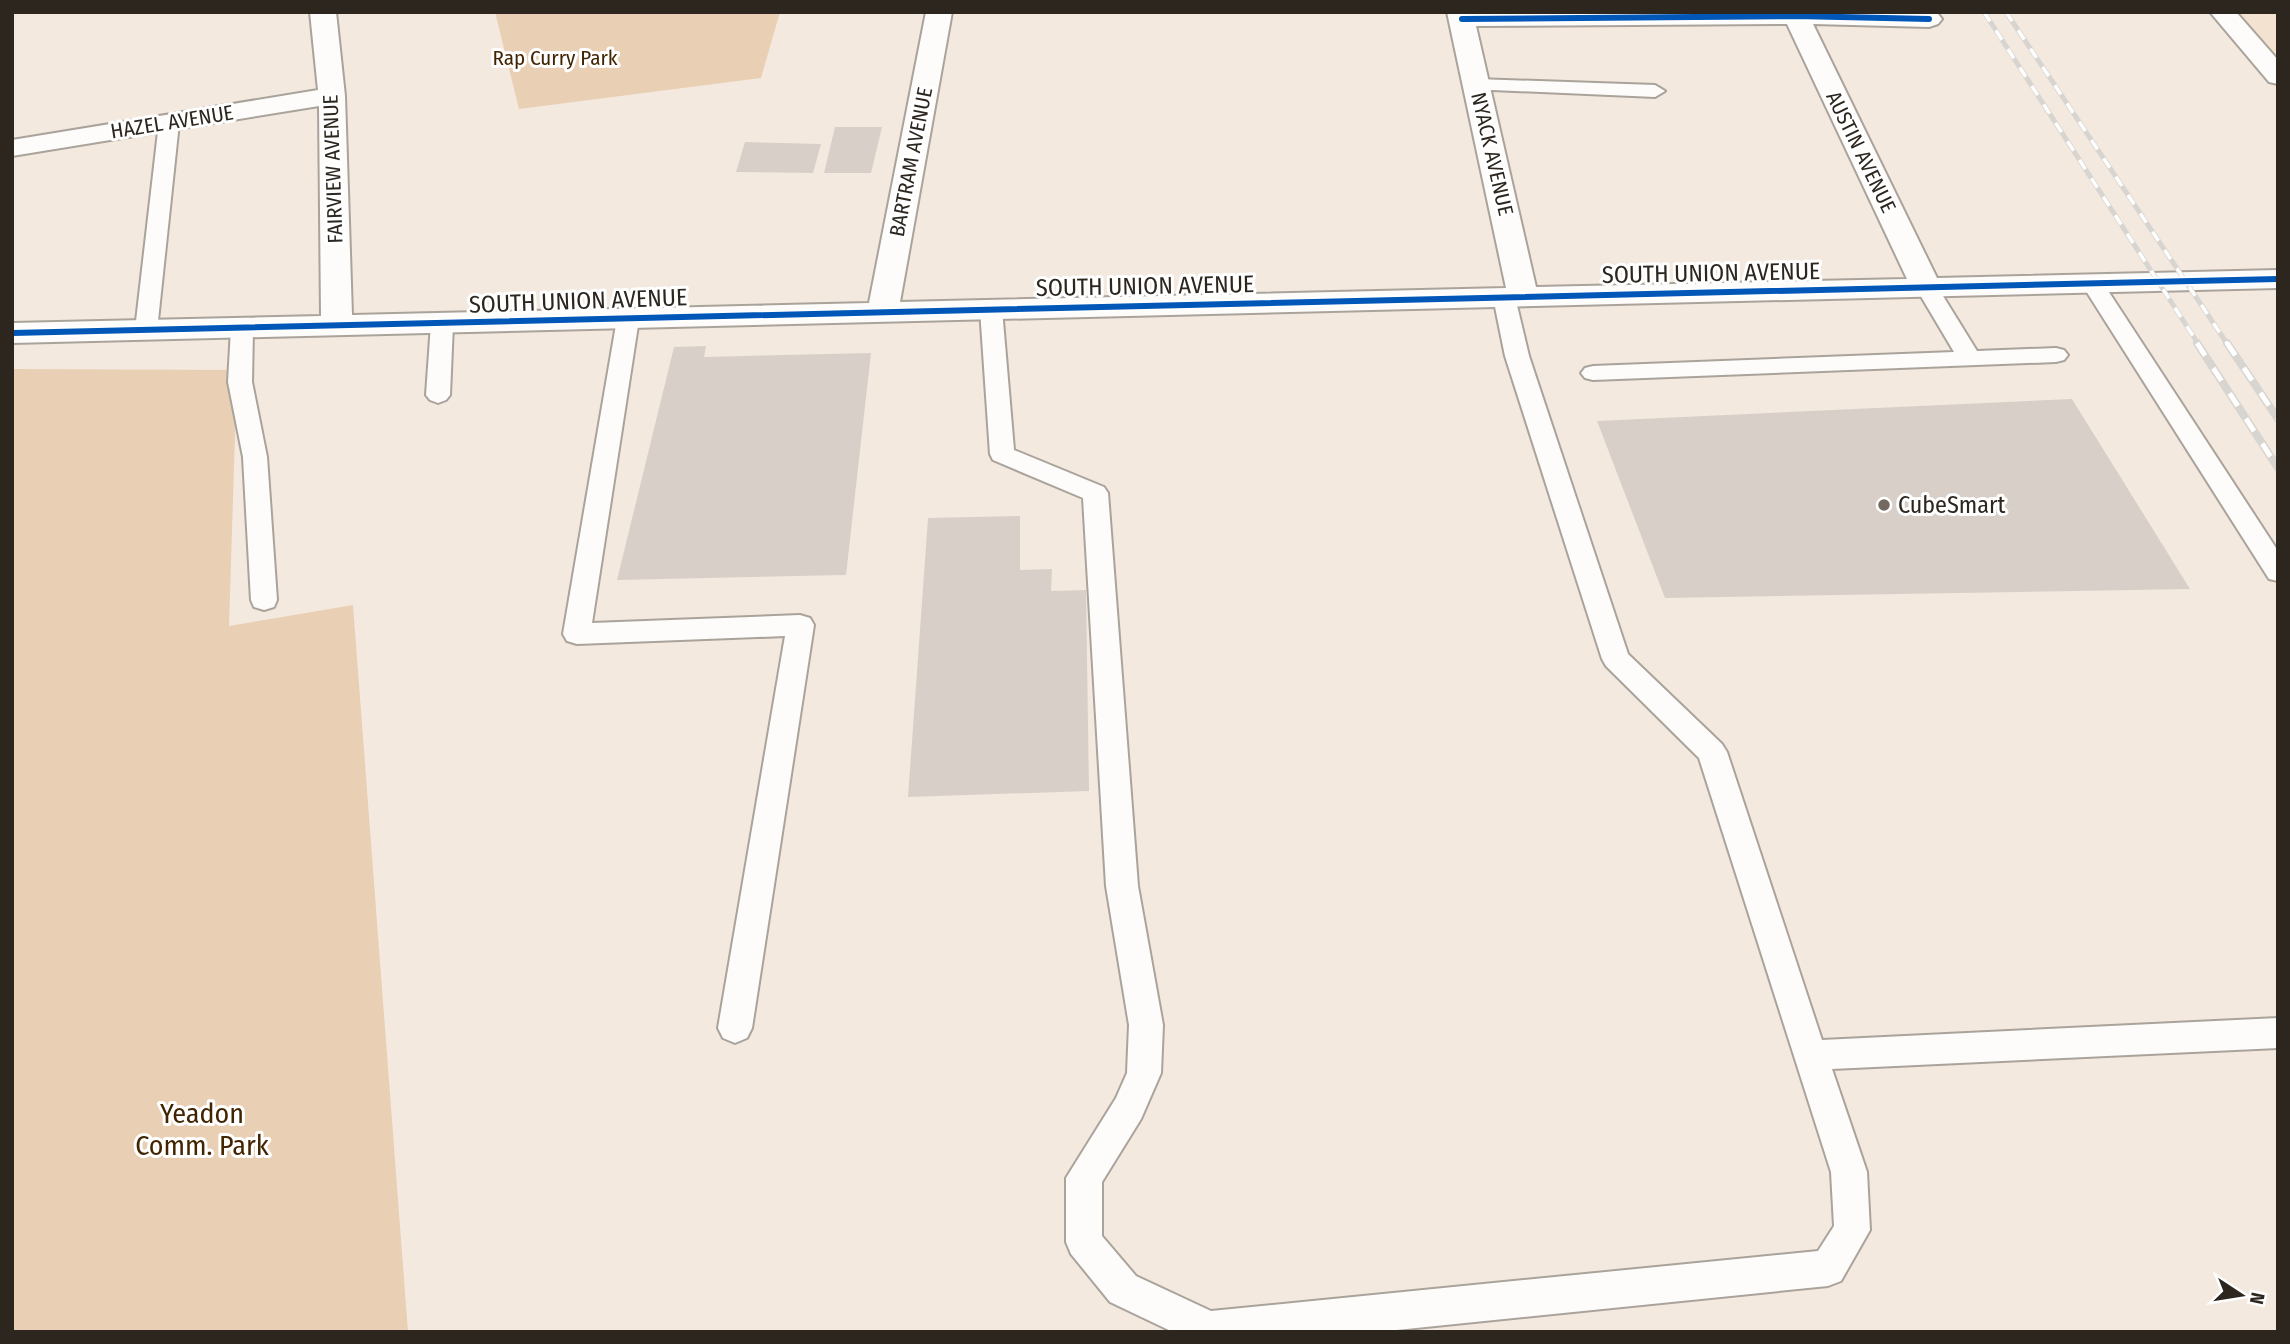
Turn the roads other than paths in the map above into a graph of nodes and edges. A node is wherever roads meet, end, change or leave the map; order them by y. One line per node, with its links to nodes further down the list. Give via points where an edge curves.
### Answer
1 (323, 12): 10 (street, FAIRVIEW AVENUE)
2 (939, 12): 18 (street, BARTRAM AVENUE)
3 (2222, 12): 7 (street)
4 (1461, 16): 5 (street); 8 (street, NYACK AVENUE)
5 (1796, 16): 6 (street); 15 (street, AUSTIN AVENUE)
6 (1929, 19)
7 (2278, 76)
8 (1476, 85): 9 (lane); 16 (street, NYACK AVENUE)
9 (1655, 91)
10 (332, 96): 11 (street, HAZEL AVENUE); 21 (street, FAIRVIEW AVENUE)
11 (169, 122): 12 (street, HAZEL AVENUE); 23 (lane)
12 (12, 148)
13 (2278, 279): 14 (street, SOUTH UNION AVENUE)
14 (2092, 283): 15 (street, SOUTH UNION AVENUE); 29 (lane)
15 (1927, 288): 16 (street, SOUTH UNION AVENUE); 26 (lane)
16 (1514, 296): 17 (street, SOUTH UNION AVENUE); 33 (lane, via 1517,356 1616,659 1712,752)
17 (991, 309): 18 (street, SOUTH UNION AVENUE); 33 (lane, via 1002,454 1095,493 1122,887 1146,1025 1144,1073 1129,1108 1084,1178 1084,1242 1123,1289 1210,1330 1828,1268 1852,1230 1849,1172)
18 (883, 311): 19 (street, SOUTH UNION AVENUE)
19 (628, 319): 20 (street, SOUTH UNION AVENUE); 31 (lane, via 577,634 800,625)
20 (442, 324): 21 (street, SOUTH UNION AVENUE); 28 (lane)
21 (337, 327): 22 (street, SOUTH UNION AVENUE)
22 (242, 329): 23 (street, SOUTH UNION AVENUE); 30 (lane, via 240,382 254,457)
23 (146, 330): 24 (street, SOUTH UNION AVENUE)
24 (12, 333)
25 (2056, 355): 26 (lane)
26 (1970, 359): 27 (lane)
27 (1592, 373)
28 (438, 395)
29 (2278, 572)
30 (264, 600)
31 (735, 1028)
32 (2278, 1033): 33 (lane)
33 (1813, 1055)

